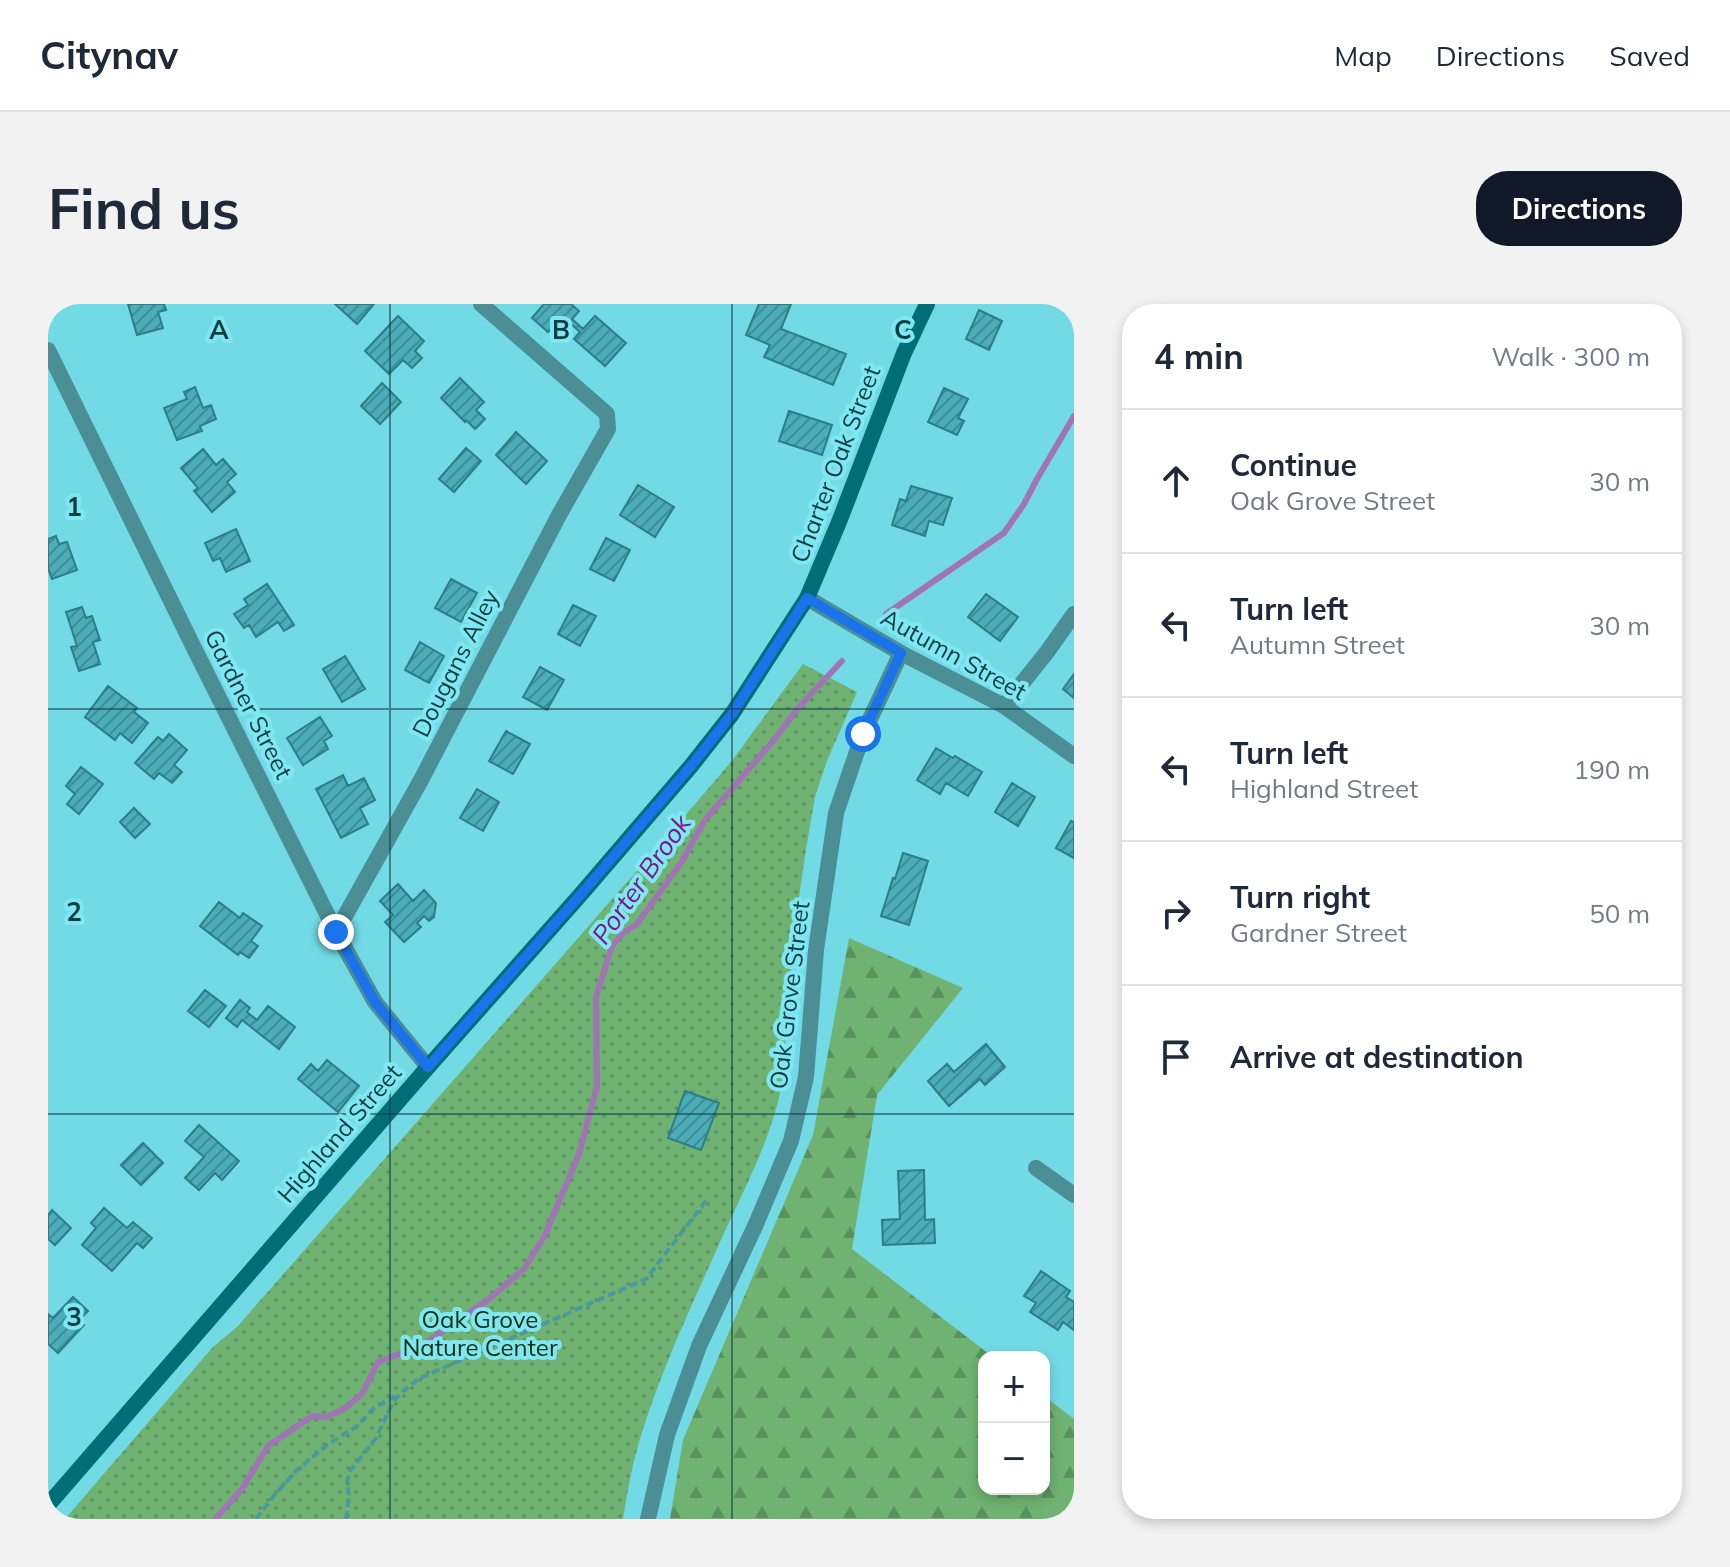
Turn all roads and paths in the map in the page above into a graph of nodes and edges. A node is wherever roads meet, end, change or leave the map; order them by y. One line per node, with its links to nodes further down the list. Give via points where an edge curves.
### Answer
1 (481, 304): 9 (street, Dougans Alley, via 607,414 608,429)
2 (927, 304): 4 (main road, Charter Oak Street)
3 (48, 350): 9 (street, Gardner Street)
4 (807, 598): 6 (street, Autumn Street); 10 (main road, Highland Street, via 732,714 691,766)
5 (1074, 614): 7 (street)
6 (901, 653): 7 (street, Autumn Street); 18 (street, Oak Grove Street, via 863,734 836,813 816,950 806,1077 791,1141 699,1346 667,1435)
7 (1004, 706): 8 (street, Autumn Street)
8 (1074, 756)
9 (336, 932): 10 (street, Gardner Street, via 375,1002)
10 (428, 1067): 15 (main road, Highland Street)
11 (1036, 1168): 12 (street)
12 (1074, 1195)
13 (706, 1201): 14 (path, via 646,1279 418,1379)
14 (401, 1393): 16 (path, via 374,1408 296,1471); 17 (path, via 350,1471)
15 (48, 1505)
16 (256, 1519)
17 (346, 1519)
18 (648, 1519)

